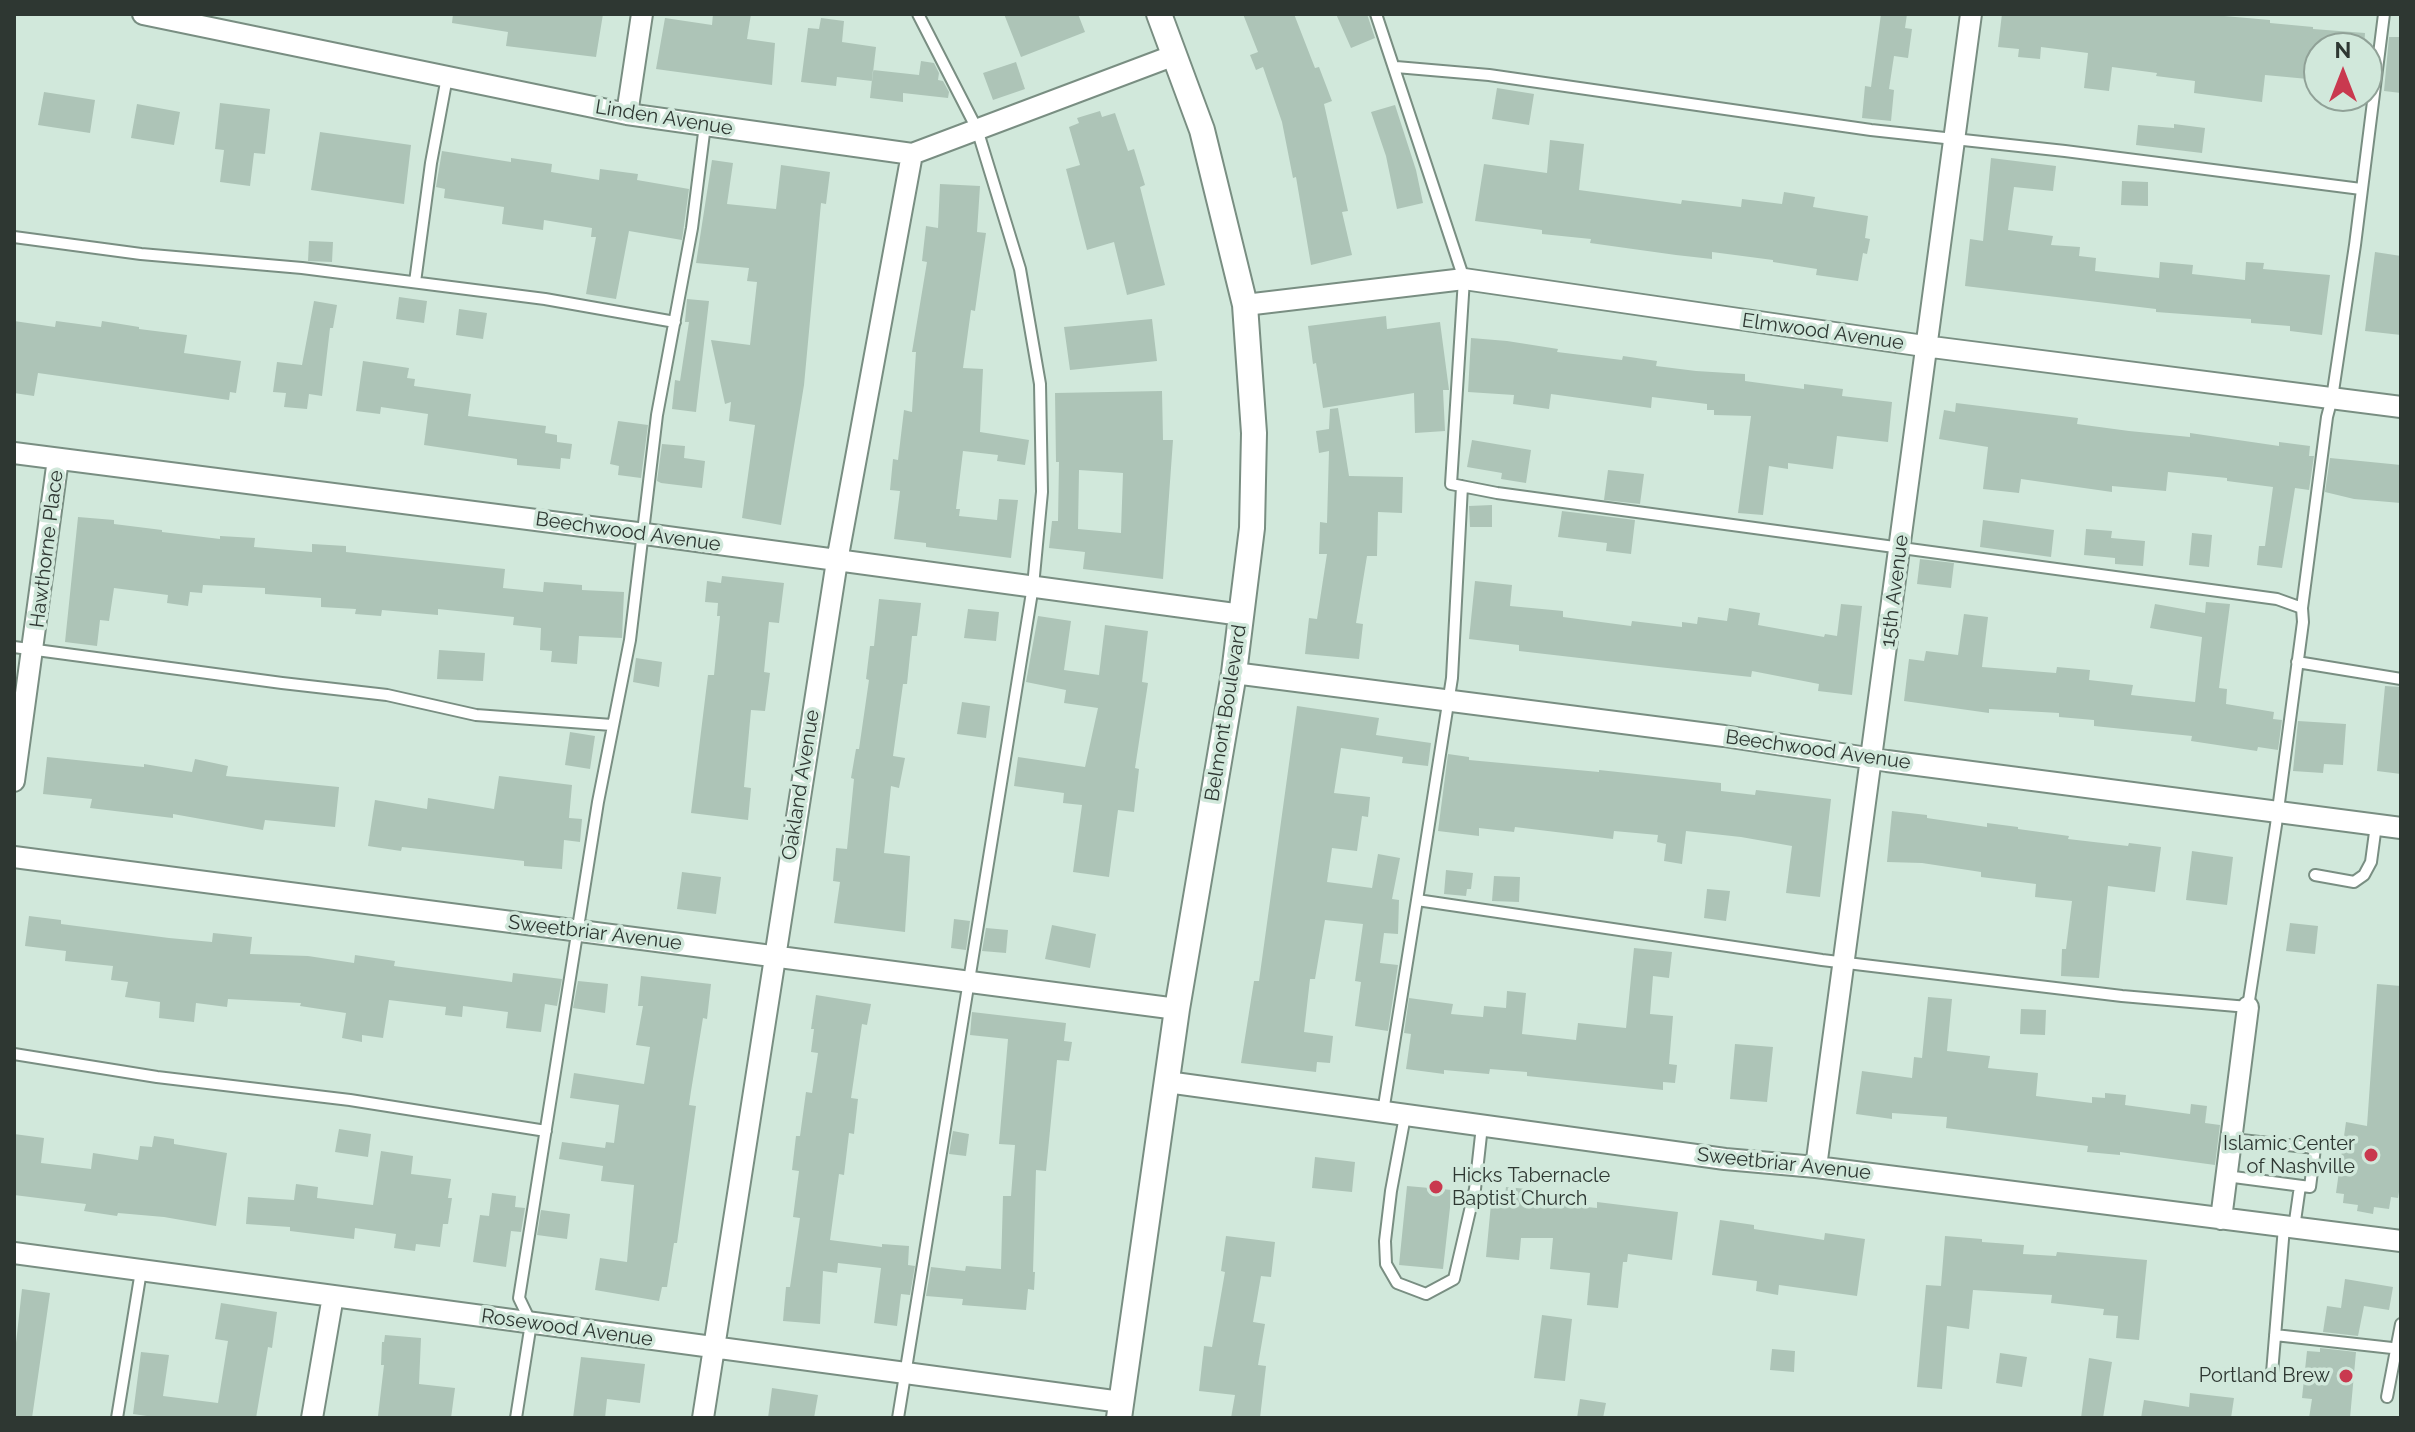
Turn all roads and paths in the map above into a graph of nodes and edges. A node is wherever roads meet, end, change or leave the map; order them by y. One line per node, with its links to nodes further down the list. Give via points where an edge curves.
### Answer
1 (143, 14): 10 (street, Linden Avenue)
2 (642, 14): 11 (street)
3 (918, 14): 13 (lane)
4 (1159, 14): 8 (street, Belmont Boulevard)
5 (1376, 14): 9 (lane)
6 (1971, 14): 14 (street, 15th Avenue)
7 (2384, 14): 16 (lane)
8 (1175, 55): 13 (street, Linden Avenue); 20 (street, Belmont Boulevard, via 1202,130)
9 (1396, 67): 14 (lane, via 1618,92); 18 (lane)
10 (447, 77): 11 (street, Linden Avenue); 19 (lane)
11 (627, 114): 12 (street, Linden Avenue)
12 (705, 125): 15 (street, Linden Avenue); 21 (lane)
13 (977, 129): 15 (street, Linden Avenue); 31 (lane, via 1020,269 1040,384 1042,492)
14 (1955, 141): 16 (lane); 22 (street, 15th Avenue)
15 (912, 154): 30 (street, Oakland Avenue)
16 (2361, 189): 23 (lane)
17 (14, 237): 19 (lane)
18 (1464, 279): 20 (street, Elmwood Avenue); 22 (street, Elmwood Avenue); 27 (lane, via 1451,484)
19 (415, 282): 21 (lane)
20 (1245, 305): 33 (street, Belmont Boulevard, via 1254,433 1252,528)
21 (675, 322): 28 (lane, via 657,415)
22 (1924, 346): 23 (street, Elmwood Avenue); 29 (street, 15th Avenue)
23 (2332, 398): 24 (street, Elmwood Avenue); 32 (lane)
24 (2401, 407)
25 (14, 453): 26 (street, Beechwood Avenue)
26 (58, 459): 28 (street, Beechwood Avenue); 34 (street, Hawthorne Place)
27 (1462, 486): 29 (lane); 38 (lane)
28 (645, 534): 30 (street, Beechwood Avenue); 39 (lane)
29 (1900, 548): 32 (lane, via 2277,599); 40 (street, 15th Avenue)
30 (837, 561): 31 (street, Beechwood Avenue); 49 (street, Oakland Avenue)
31 (1033, 586): 33 (street, Beechwood Avenue); 51 (lane)
32 (2302, 608): 35 (lane)
33 (1242, 615): 36 (street, Belmont Boulevard)
34 (24, 648): 39 (lane, via 387,695 476,715); 41 (street, Hawthorne Place)
35 (2297, 662): 37 (lane); 42 (lane)
36 (1234, 673): 38 (street, Beechwood Avenue); 53 (street, Belmont Boulevard)
37 (2401, 679)
38 (1448, 700): 40 (street, Beechwood Avenue); 47 (lane)
39 (612, 725): 48 (lane)
40 (1872, 758): 42 (street, Beechwood Avenue); 50 (street, 15th Avenue)
41 (14, 781)
42 (2278, 811): 43 (street, Beechwood Avenue); 52 (lane)
43 (2376, 825): 44 (street, Beechwood Avenue); 46 (lane, via 2364,875 2354,882)
44 (2401, 828)
45 (14, 857): 48 (street, Sweetbriar Avenue)
46 (2315, 875)
47 (1417, 900): 50 (lane); 56 (lane)
48 (579, 931): 49 (street, Sweetbriar Avenue); 59 (lane)
49 (774, 956): 51 (street, Sweetbriar Avenue); 73 (street, Oakland Avenue)
50 (1843, 960): 52 (lane); 61 (street, 15th Avenue)
51 (970, 982): 53 (street, Sweetbriar Avenue); 75 (lane)
52 (2248, 1007): 60 (street)
53 (1177, 1009): 55 (street, Belmont Boulevard)
54 (14, 1054): 59 (lane)
55 (1167, 1082): 56 (street, Sweetbriar Avenue); 78 (street, Belmont Boulevard)
56 (1383, 1112): 57 (street, Sweetbriar Avenue)
57 (1405, 1116): 58 (street, Sweetbriar Avenue); 58 (lane, via 1386,1228 1386,1264 1397,1283 1426,1294 1454,1279)
58 (1482, 1126): 61 (street, Sweetbriar Avenue)
59 (546, 1131): 70 (lane, via 519,1298)
60 (2232, 1139): 62 (street); 63 (lane, via 2315,1148 2310,1187)
61 (1816, 1167): 64 (street, Sweetbriar Avenue)
62 (2226, 1176): 63 (lane); 64 (street)
63 (2300, 1186): 65 (lane)
64 (2221, 1219): 65 (street, Sweetbriar Avenue)
65 (2289, 1227): 66 (street, Sweetbriar Avenue); 72 (lane)
66 (2401, 1241)
67 (14, 1253): 68 (street, Rosewood Avenue)
68 (141, 1271): 69 (street, Rosewood Avenue); 79 (lane)
69 (333, 1296): 70 (street, Rosewood Avenue); 80 (street)
70 (531, 1323): 73 (street, Rosewood Avenue); 81 (lane)
71 (2401, 1324): 74 (lane)
72 (2275, 1335): 74 (lane); 76 (lane)
73 (714, 1348): 75 (street, Rosewood Avenue); 82 (street, Oakland Avenue)
74 (2398, 1348): 77 (lane)
75 (905, 1373): 78 (street, Rosewood Avenue); 83 (lane)
76 (2272, 1373)
77 (2387, 1397)
78 (1120, 1410)
79 (117, 1418)
80 (312, 1418)
81 (516, 1418)
82 (703, 1418)
83 (898, 1418)

